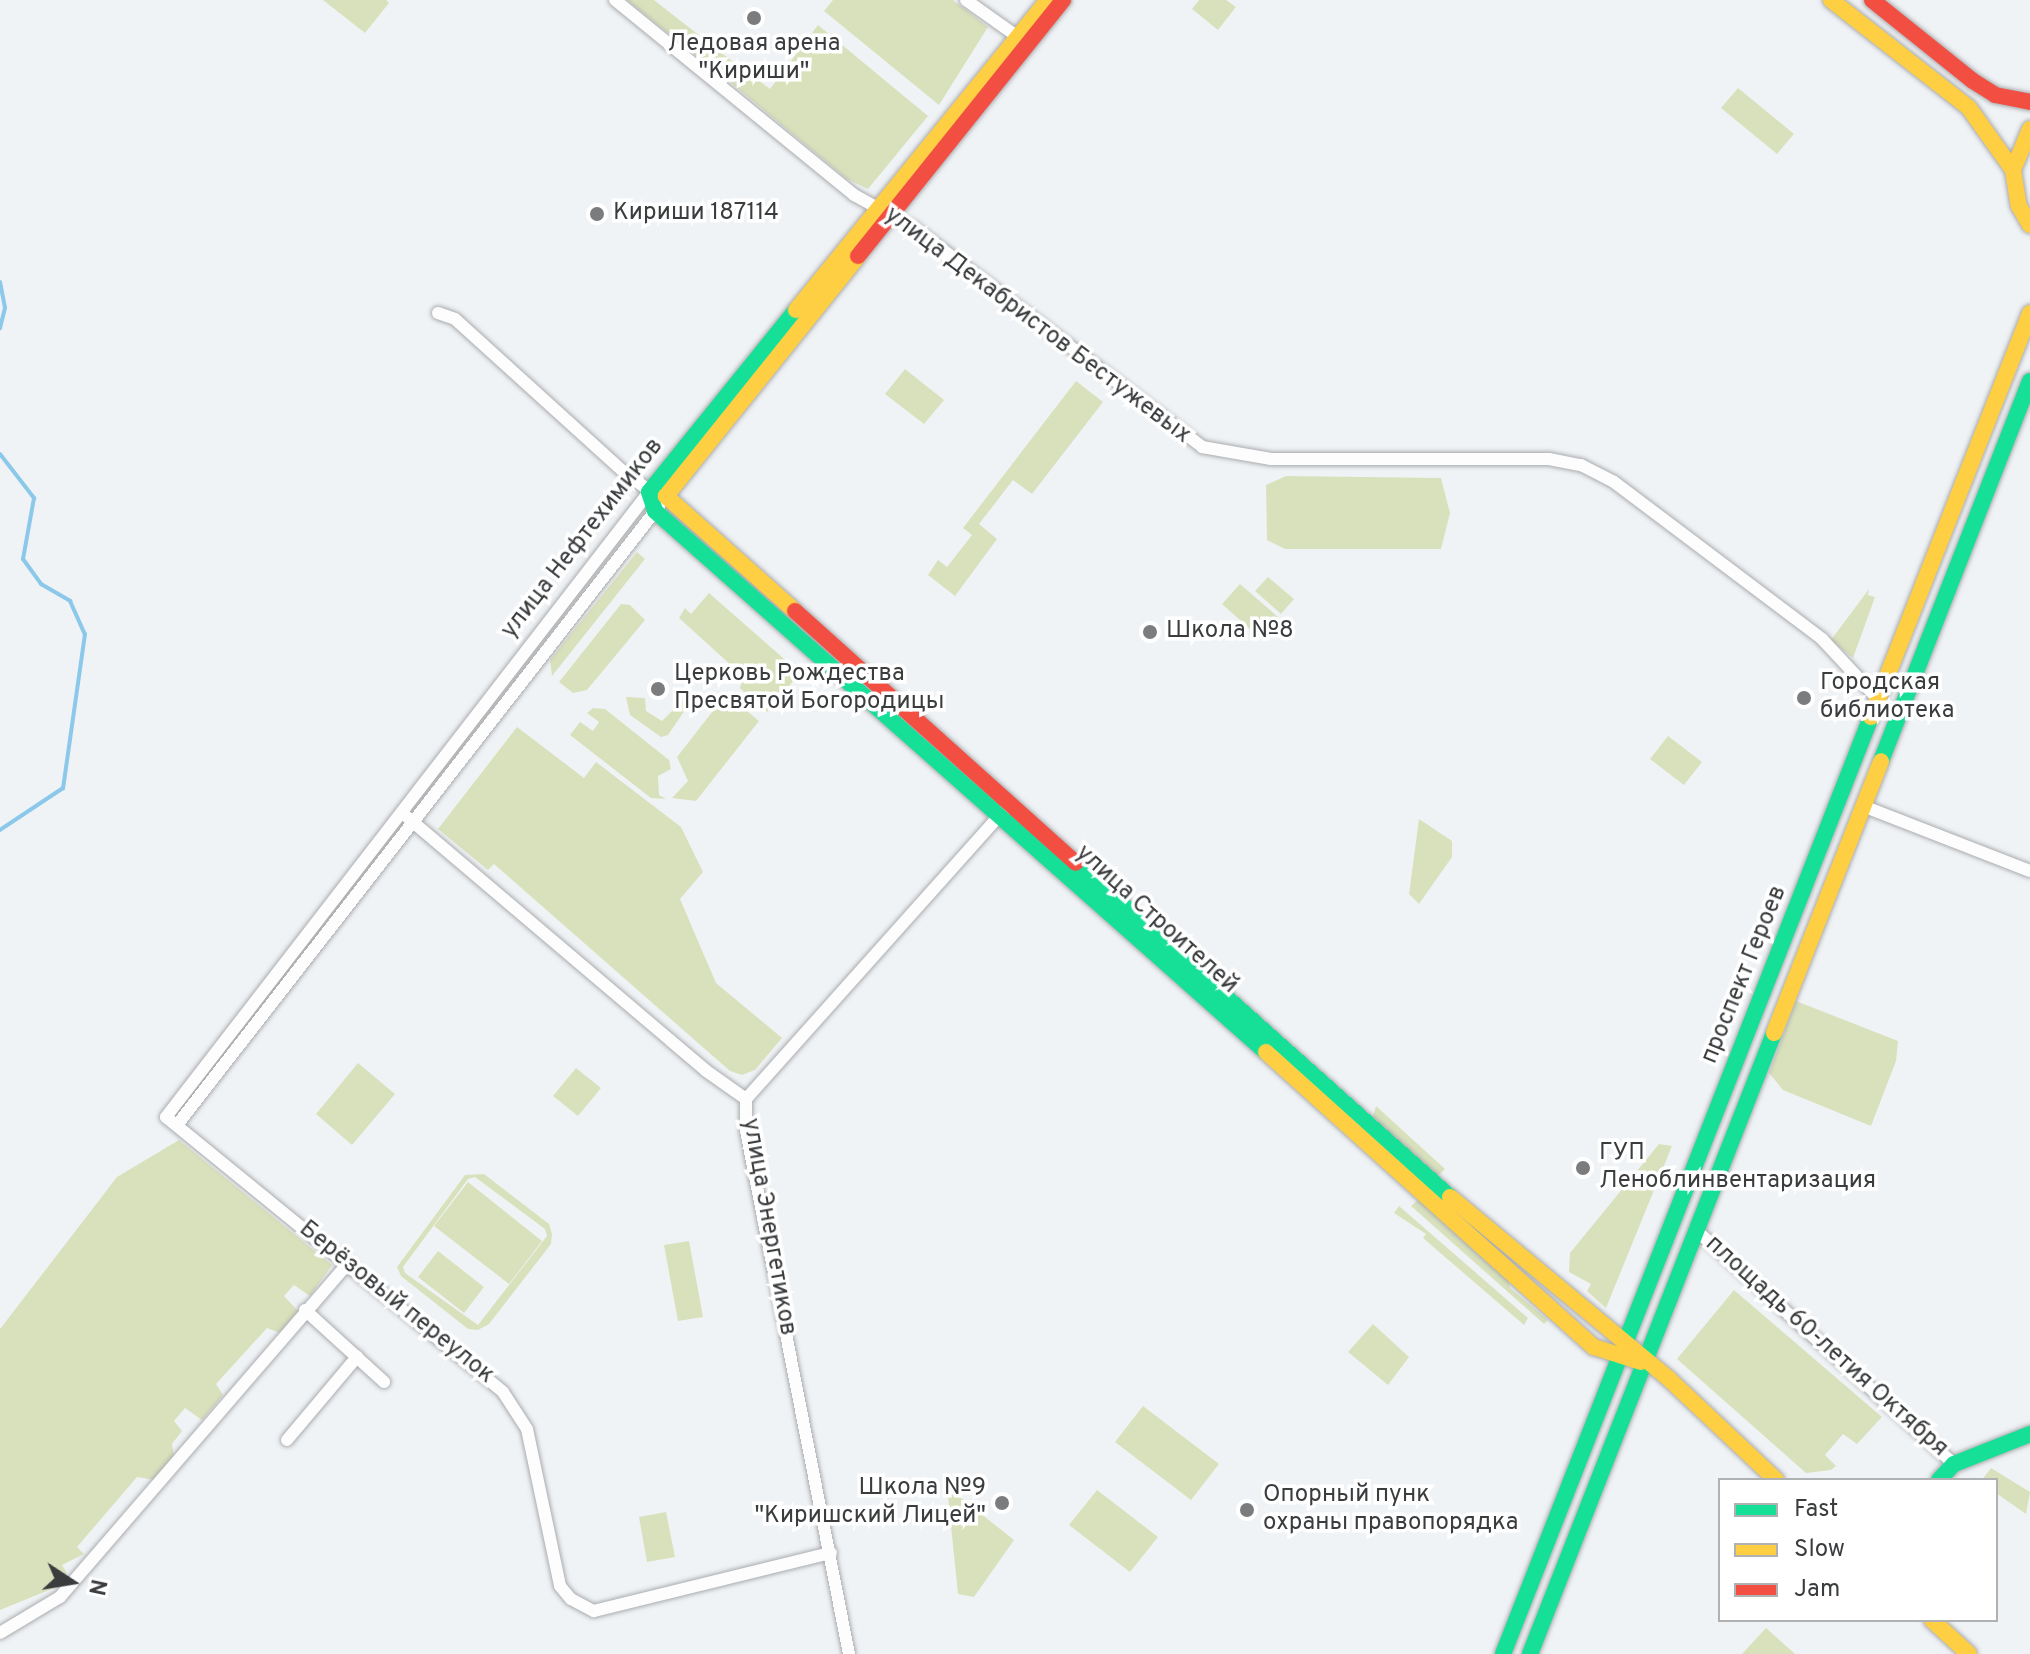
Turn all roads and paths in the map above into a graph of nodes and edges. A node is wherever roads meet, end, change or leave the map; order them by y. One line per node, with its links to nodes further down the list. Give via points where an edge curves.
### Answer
1 (615, 0): 11 (street, улица Декабристов Бестужевых, via 854,195)
2 (966, 0): 7 (street)
3 (1048, 0): 7 (street, улица Нефтехимиков)
4 (1063, 0): 11 (street)
5 (1831, 0): 10 (street, via 1969,108)
6 (1872, 0): 8 (street, via 1973,81 1995,95)
7 (1018, 37): 11 (street, улица Нефтехимиков)
8 (2030, 102)
9 (2030, 129): 10 (street)
10 (2013, 170): 12 (street, via 2019,206)
11 (885, 212): 16 (street, улица Нефтехимиков); 18 (street, улица Декабристов Бестужевых, via 1202,447 1271,459 1549,459 1581,465 1624,489 1822,639)
12 (2030, 225)
13 (438, 313): 16 (street, улица Строителей, via 455,319)
14 (2030, 313): 18 (street, проспект Героев)
15 (2030, 381): 19 (street, проспект Героев)
16 (658, 494): 17 (street); 20 (street, улица Строителей); 21 (street, улица Нефтехимиков)
17 (655, 511): 20 (street, улица Строителей); 22 (street)
18 (1878, 699): 29 (street, проспект Героев)
19 (1863, 806): 23 (street); 26 (street, проспект Героев)
20 (1005, 808): 24 (street); 29 (street, улица Строителей, via 1594,1347)
21 (401, 813): 22 (street, улица Энергетиков); 25 (street, улица Нефтехимиков)
22 (413, 822): 24 (street, улица Энергетиков); 25 (street)
23 (2030, 871)
24 (746, 1099): 38 (street, улица Энергетиков, via 746,1131)
25 (171, 1121): 27 (street, Берёзовый переулок)
26 (1697, 1231): 31 (street, проспект Героев); 35 (street, площадь 60-летия Октября)
27 (348, 1263): 28 (street); 38 (street, Берёзовый переулок, via 503,1392 527,1429 560,1586 571,1599 594,1611)
28 (305, 1310): 30 (street); 40 (street, via 60,1597)
29 (1622, 1350): 31 (street, улица Строителей); 42 (street, проспект Героев)
30 (357, 1357): 32 (street); 34 (street)
31 (1646, 1364): 36 (street, улица Строителей, via 1669,1379); 43 (street, проспект Героев)
32 (384, 1382)
33 (2030, 1434): 35 (street)
34 (287, 1440)
35 (1954, 1464): 37 (street)
36 (1774, 1478)
37 (1941, 1478)
38 (831, 1553): 41 (street, улица Энергетиков)
39 (1934, 1622): 44 (street)
40 (0, 1633)
41 (849, 1654)
42 (1503, 1654)
43 (1530, 1654)
44 (1969, 1654)

